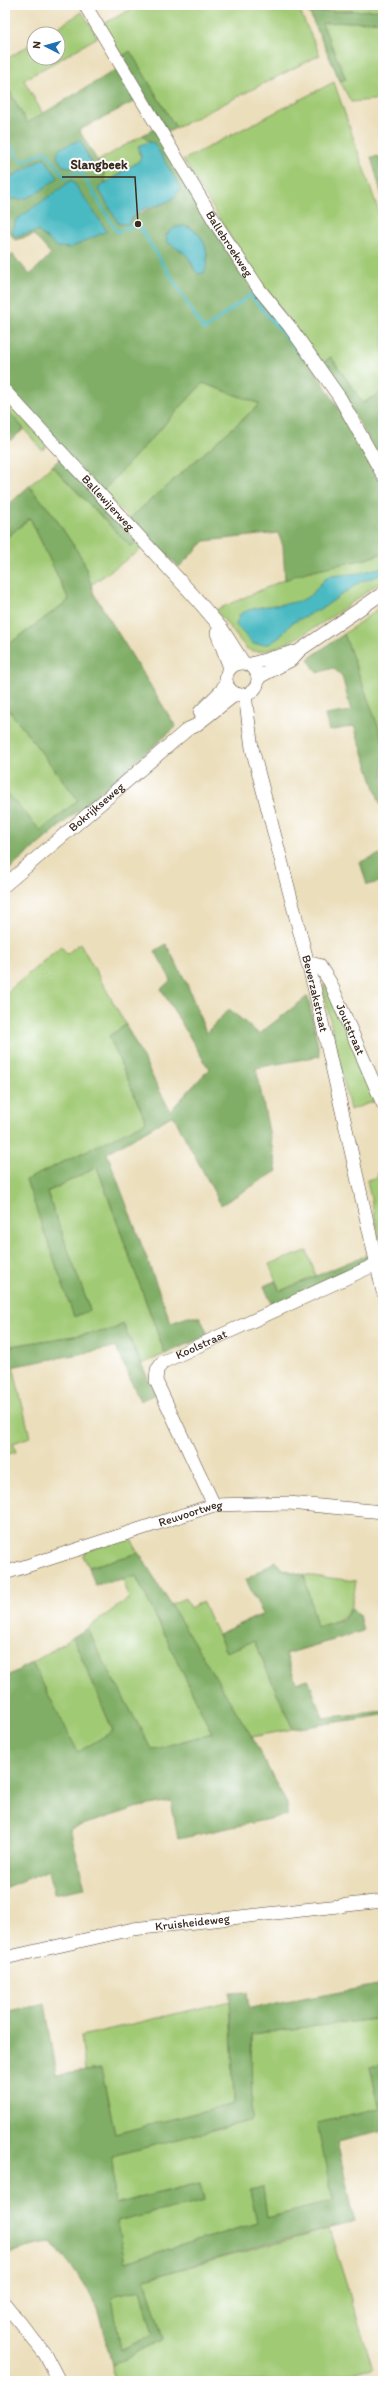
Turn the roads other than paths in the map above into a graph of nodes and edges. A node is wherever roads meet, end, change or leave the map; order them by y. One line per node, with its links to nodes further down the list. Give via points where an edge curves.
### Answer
1 (85, 5): 3 (street, Ballebroekweg, via 218,227 259,289 290,326 340,398)
2 (5, 391): 5 (street, Ballewijerweg)
3 (383, 475)
4 (383, 593): 6 (street, Bokrijkseweg)
5 (210, 616): 7 (street, Ballewijerweg); 8 (street, Ballewijerweg)
6 (300, 650): 7 (street, Bokrijkseweg); 9 (street, Bokrijkseweg, via 291,660)
7 (247, 663): 8 (street, Bokrijkseweg); 9 (street, via 255,668)
8 (230, 668): 10 (street, Bokrijkseweg)
9 (259, 677): 11 (street, Bokrijkseweg, via 257,687)
10 (226, 682): 11 (street); 12 (street, Bokrijkseweg)
11 (240, 694): 12 (street, Bokrijkseweg); 14 (street, Beverzakstraat)
12 (188, 729): 13 (street, Bokrijkseweg)
13 (5, 885)
14 (309, 964): 15 (street, Joutstraat, via 319,965 330,982); 16 (street, Beverzakstraat)
15 (383, 1104)
16 (380, 1263): 17 (street, Beverzakstraat); 18 (street, Koolstraat, via 163,1362 157,1370 156,1381)
17 (383, 1292)
18 (214, 1505): 19 (street, Reuvoortweg, via 289,1503); 20 (street, Reuvoortweg)
19 (383, 1512)
20 (5, 1573)
21 (383, 1901): 22 (street, Kruisheideweg, via 133,1929)
22 (5, 1958)
23 (5, 2304): 24 (street, via 44,2354)
24 (59, 2381)

